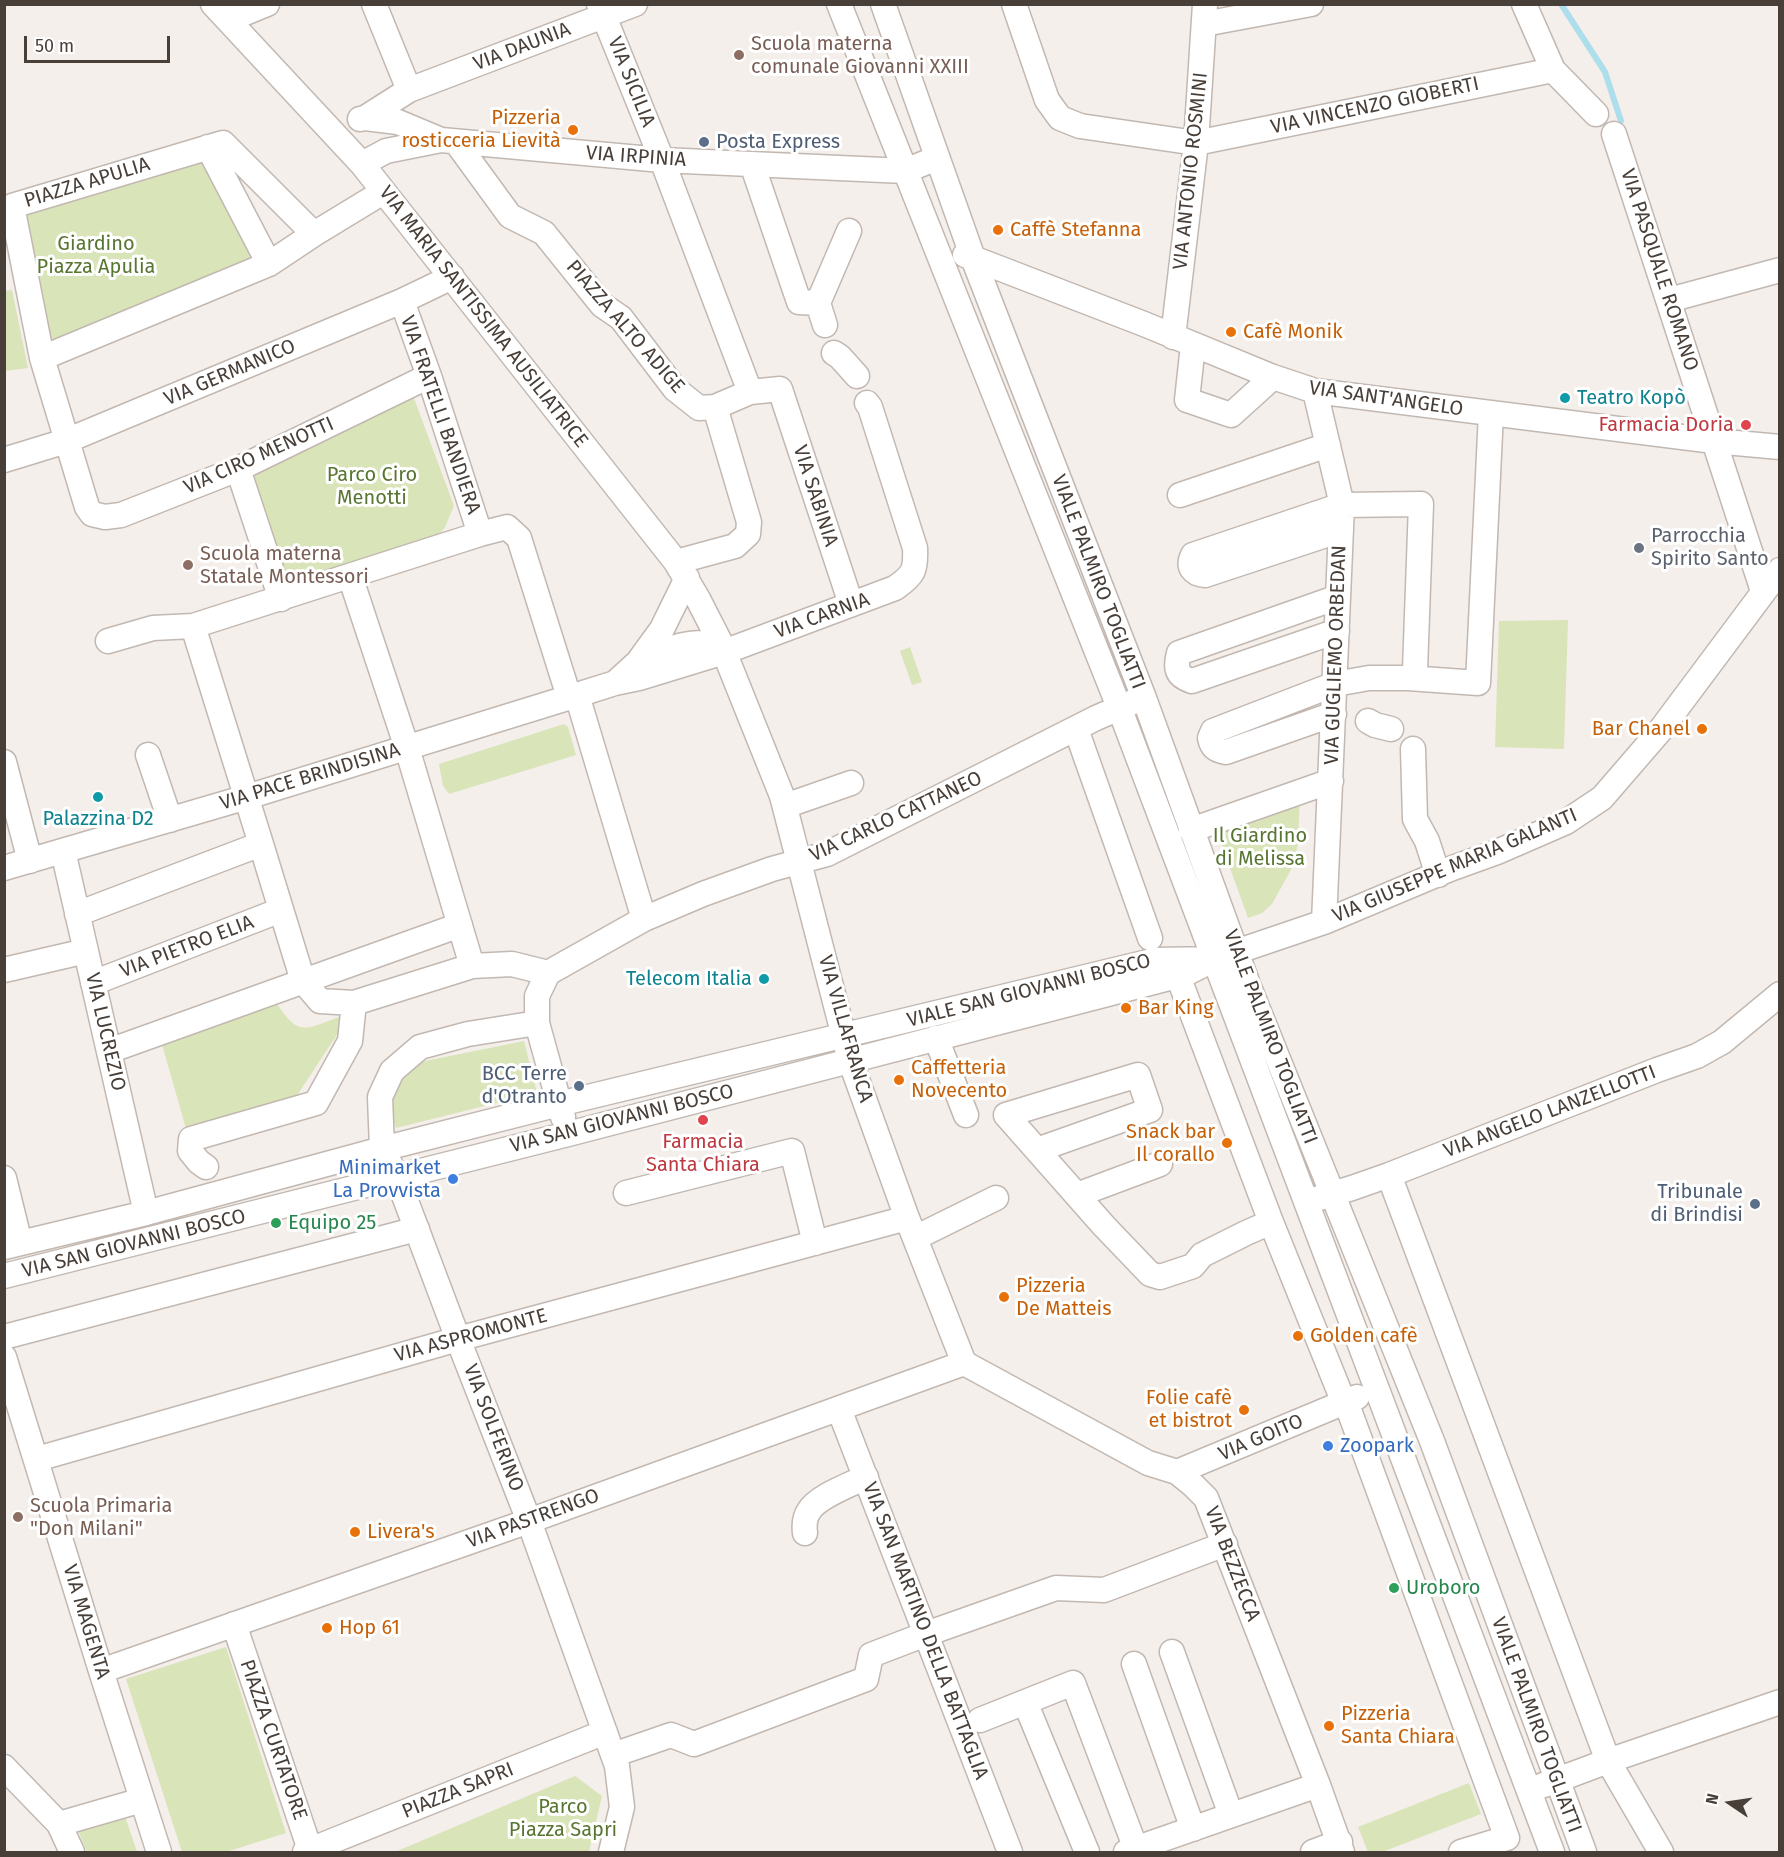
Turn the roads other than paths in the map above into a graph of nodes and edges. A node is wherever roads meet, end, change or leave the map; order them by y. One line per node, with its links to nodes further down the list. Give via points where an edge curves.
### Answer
1 (267, 4): 10 (street)
2 (374, 4): 13 (street)
3 (635, 4): 9 (street, VIA DAUNIA)
4 (839, 4): 25 (street, VIALE PALMIRO TOGLIATTI)
5 (1014, 4): 19 (street, VIA VINCENZO GIOBERTI, via 1047,100 1060,118 1080,126)
6 (1311, 4): 11 (street)
7 (1524, 4): 12 (street)
8 (887, 5): 21 (street, VIALE PALMIRO TOGLIATTI)
9 (601, 10): 13 (street, VIA DAUNIA); 22 (street, VIA SICILIA)
10 (221, 12): 16 (street, VIA MARIA SANTISSIMA AUSILIATRICE)
11 (1204, 14): 19 (street, VIA ANTONIO ROSMINI)
12 (1553, 70): 14 (street); 19 (street, VIA VINCENZO GIOBERTI)
13 (409, 90): 15 (street, VIA DAUNIA)
14 (1596, 114)
15 (365, 118): 16 (street); 18 (street, via 398,122)
16 (326, 125): 23 (street, VIA MARIA SANTISSIMA AUSILIATRICE)
17 (1614, 134): 35 (street, VIA PASQUALE ROMANO)
18 (448, 141): 22 (street, VIA IRPINIA); 23 (street, via 386,151); 46 (street, PIAZZA ALTO ADIGE, via 510,216 544,233 602,305 621,318 675,389)
19 (1196, 143): 37 (street, VIA ANTONIO ROSMINI)
20 (208, 147): 28 (street, via 223,143); 31 (street); 32 (street, PIAZZA APULIA, via 12,206)
21 (937, 158): 25 (street, VIA IRPINIA); 30 (street, VIALE PALMIRO TOGLIATTI)
22 (662, 160): 24 (street, VIA IRPINIA); 44 (street)
23 (362, 164): 26 (street, VIA MARIA SANTISSIMA AUSILIATRICE)
24 (752, 164): 25 (street, VIA IRPINIA); 27 (street, via 814,310)
25 (905, 171): 29 (street, VIALE PALMIRO TOGLIATTI)
26 (383, 192): 28 (street); 34 (street, VIA MARIA SANTISSIMA AUSILIATRICE)
27 (849, 231)
28 (314, 234): 31 (street)
29 (934, 245): 30 (street); 76 (street, VIALE PALMIRO TOGLIATTI)
30 (973, 258): 37 (street, VIA SANT'ANGELO); 75 (street, VIALE PALMIRO TOGLIATTI)
31 (269, 264): 39 (street)
32 (14, 267): 39 (street, PIAZZA APULIA)
33 (1778, 273): 35 (street)
34 (452, 277): 36 (street, VIA GERMANICO); 59 (street, VIA MARIA SANTISSIMA AUSILIATRICE)
35 (1669, 300): 49 (street, VIA PASQUALE ROMANO)
36 (402, 301): 40 (street, VIA FRATELLI BANDIERA); 48 (street, VIA GERMANICO)
37 (1183, 341): 42 (street, VIA SANT'ANGELO); 42 (street, VIA ANTONIO ROSMINI, via 1187,400 1231,415)
38 (834, 353): 41 (street)
39 (42, 358): 48 (street, PIAZZA APULIA)
40 (429, 376): 53 (street, VIA CIRO MENOTTI); 58 (street, VIA FRATELLI BANDIERA)
41 (857, 376)
42 (1273, 377): 43 (street, VIA SANT'ANGELO)
43 (1315, 391): 47 (street, VIA SANT'ANGELO); 50 (street, VIA GUGLIEMO ORBEDAN)
44 (750, 392): 46 (street); 65 (street, VIA SABINIA, via 780,389)
45 (867, 403): 65 (street, VIA CARNIA, via 915,548 916,563 909,579 896,588)
46 (707, 407): 59 (street, via 749,522 748,534 735,546)
47 (1491, 413): 49 (street, VIA SANT'ANGELO); 71 (street, via 1478,683)
48 (66, 441): 52 (street, VIA GERMANICO); 56 (street, PIAZZA APULIA)
49 (1714, 441): 51 (street, VIA SANT'ANGELO); 62 (street)
50 (1328, 445): 54 (street); 55 (street, VIA GUGLIEMO ORBEDAN)
51 (1779, 447)
52 (4, 460)
53 (238, 469): 56 (street, VIA CIRO MENOTTI, via 121,514 105,517 92,514); 64 (street)
54 (1180, 495)
55 (1342, 505): 57 (street, VIA GUGLIEMO ORBEDAN); 57 (street, via 1193,555 1191,568 1205,575); 71 (street, via 1421,504 1415,670)
56 (87, 507)
57 (1341, 530): 63 (street, VIA GUGLIEMO ORBEDAN)
58 (480, 534): 61 (street); 74 (street, VIA FRATELLI BANDIERA, via 507,527 519,538)
59 (681, 570): 69 (street, VIA MARIA SANTISSIMA AUSILIATRICE); 70 (street, VIA PACE BRINDISINA, via 662,629)
60 (1779, 570): 62 (street, VIA GIUSEPPE MARIA GALANTI)
61 (350, 576): 64 (street); 81 (street)
62 (1763, 591): 96 (street, VIA GIUSEPPE MARIA GALANTI, via 1659,732 1602,798 1566,822)
63 (1338, 597): 67 (street, VIA GUGLIEMO ORBEDAN); 67 (street, via 1179,653 1177,671 1192,681)
64 (281, 599): 66 (street)
65 (851, 604): 69 (street, VIA CARNIA)
66 (193, 627): 68 (street, via 153,628); 87 (street)
67 (1336, 631): 73 (street, VIA GUGLIEMO ORBEDAN)
68 (108, 641)
69 (722, 648): 70 (street, VIA PACE BRINDISINA, via 700,642 684,644); 72 (street, VIA PACE BRINDISINA); 88 (street, VIA VILLAFRANCA)
70 (638, 662): 72 (street, VIA PACE BRINDISINA)
71 (1408, 678): 73 (street, via 1369,678)
72 (615, 683): 74 (street, VIA PACE BRINDISINA)
73 (1335, 684): 77 (street, VIA GUGLIEMO ORBEDAN); 77 (street, via 1214,731 1210,738 1216,750 1226,752)
74 (573, 696): 81 (street, VIA PACE BRINDISINA); 99 (street)
75 (1143, 698): 76 (street, VIA CARLO CATTANEO); 90 (street, VIALE PALMIRO TOGLIATTI)
76 (1119, 707): 79 (street, VIA CARLO CATTANEO); 104 (street, VIALE PALMIRO TOGLIATTI)
77 (1334, 714): 85 (street, VIA GUGLIEMO ORBEDAN)
78 (1368, 721): 80 (street)
79 (1076, 729): 94 (street, VIA CARLO CATTANEO, via 827,854); 102 (street)
80 (1391, 729)
81 (406, 748): 87 (street, VIA PACE BRINDISINA); 101 (street)
82 (1413, 749): 96 (street, via 1415,819)
83 (148, 755): 89 (street)
84 (4, 762): 93 (street)
85 (1330, 781): 90 (street); 100 (street, VIA GUGLIEMO ORBEDAN)
86 (851, 783): 88 (street)
87 (247, 797): 89 (street, VIA PACE BRINDISINA); 91 (street)
88 (785, 806): 94 (street, VIA VILLAFRANCA)
89 (170, 820): 92 (street, VIA PACE BRINDISINA)
90 (1191, 830): 104 (street, VIALE PALMIRO TOGLIATTI)
91 (261, 844): 97 (street); 98 (street)
92 (63, 851): 93 (street, VIA PACE BRINDISINA); 98 (street, VIA LUCREZIO)
93 (30, 861): 95 (street, VIA PACE BRINDISINA)
94 (800, 862): 99 (street, VIA CARLO CATTANEO, via 771,869); 114 (street, VIA VILLAFRANCA)
95 (4, 868)
96 (1438, 875): 100 (street, VIA GIUSEPPE MARIA GALANTI)
97 (281, 910): 109 (street); 110 (street, VIA PIETRO ELIA)
98 (77, 914): 103 (street, VIA LUCREZIO)
99 (644, 919): 107 (street, VIA CARLO CATTANEO)
100 (1324, 922): 104 (street, VIA GIUSEPPE MARIA GALANTI)
101 (460, 925): 105 (street); 109 (street)
102 (1150, 938)
103 (86, 951): 106 (street); 110 (street, VIA LUCREZIO)
104 (1226, 956): 108 (street, VIA SAN GIOVANNI BOSCO); 114 (street, VIALE SAN GIOVANNI BOSCO, via 1156,960); 120 (street, VIALE PALMIRO TOGLIATTI); 131 (street, VIALE PALMIRO TOGLIATTI)
105 (472, 966): 107 (street, via 512,964); 112 (street)
106 (4, 970)
107 (548, 973): 113 (street, via 537,996)
108 (1179, 976): 115 (street, VIA SAN GIOVANNI BOSCO); 122 (street)
109 (303, 981): 112 (street, via 320,1001); 116 (street)
110 (93, 983): 116 (street, VIA LUCREZIO)
111 (1779, 994): 127 (street, VIA ANGELO LANZELLOTTI, via 1722,1042 1697,1056)
112 (354, 1004): 126 (street, via 350,1041 316,1103 191,1139 190,1151)
113 (537, 1023): 118 (street); 123 (street, via 468,1034 420,1047 392,1071 380,1097)
114 (843, 1036): 117 (street, VIA VILLAFRANCA); 118 (street, VIA SAN GIOVANNI BOSCO)
115 (936, 1038): 117 (street, VIA SAN GIOVANNI BOSCO); 119 (street)
116 (109, 1051): 135 (street, VIA LUCREZIO)
117 (850, 1060): 121 (street, VIA SAN GIOVANNI BOSCO); 137 (street, VIA VILLAFRANCA)
118 (559, 1104): 121 (street); 123 (street, VIA SAN GIOVANNI BOSCO)
119 (966, 1115)
120 (1278, 1128): 122 (street); 134 (street, VIALE PALMIRO TOGLIATTI)
121 (568, 1134): 128 (street, VIA SAN GIOVANNI BOSCO)
122 (1240, 1141): 136 (street)
123 (382, 1149): 128 (street); 135 (street, VIA SAN GIOVANNI BOSCO)
124 (1037, 1150): 124 (street, via 1150,1110 1138,1075 1006,1115); 132 (street)
125 (1160, 1164): 132 (street)
126 (206, 1167)
127 (1389, 1174): 131 (street, VIA ANGELO LANZELLOTTI); 167 (street)
128 (397, 1177): 138 (street, VIA SOLFERINO); 142 (street, VIA SAN GIOVANNI BOSCO)
129 (4, 1178): 140 (street)
130 (626, 1193): 139 (street, via 792,1151)
131 (1331, 1194): 134 (street, VIA ANGELO LANZELLOTTI); 169 (street, VIALE PALMIRO TOGLIATTI, via 1432,1441)
132 (1077, 1196): 136 (street, via 1150,1274 1160,1278 1193,1266 1202,1255)
133 (996, 1198): 137 (street, VIA ASPROMONTE)
134 (1306, 1203): 141 (street, VIALE PALMIRO TOGLIATTI)
135 (146, 1213): 140 (street, VIA SAN GIOVANNI BOSCO)
136 (1271, 1222): 143 (street)
137 (911, 1228): 139 (street, VIA ASPROMONTE); 147 (street, VIA VILLAFRANCA)
138 (417, 1229): 144 (street); 145 (street, VIA SOLFERINO)
139 (815, 1243): 145 (street, VIA ASPROMONTE)
140 (12, 1245)
141 (1331, 1268): 143 (street); 148 (street, VIALE PALMIRO TOGLIATTI)
142 (4, 1276)
143 (1295, 1279): 149 (street)
144 (4, 1337)
145 (458, 1339): 151 (street, VIA ASPROMONTE); 154 (street, VIA SOLFERINO)
146 (4, 1357): 151 (street, VIA MAGENTA)
147 (964, 1363): 150 (street, VIA PASTRENGO); 152 (street, VIA BEZZECCA, via 1148,1462)
148 (1377, 1388): 149 (street); 171 (street, VIALE PALMIRO TOGLIATTI)
149 (1345, 1402): 152 (street, VIA GOITO); 185 (street, via 1507,1838)
150 (839, 1409): 153 (street, VIA SAN MARTINO DELLA BATTAGLIA); 154 (street, VIA PASTRENGO)
151 (37, 1459): 161 (street, VIA MAGENTA)
152 (1177, 1472): 156 (street, VIA BEZZECCA, via 1206,1498)
153 (866, 1478): 155 (street, via 817,1501 808,1511); 158 (street, VIA SAN MARTINO DELLA BATTAGLIA)
154 (529, 1521): 157 (street, VIA PASTRENGO); 165 (street, VIA SOLFERINO)
155 (805, 1533)
156 (1225, 1544): 158 (street, via 1104,1590 1056,1588); 170 (street, VIA BEZZECCA)
157 (234, 1624): 161 (street, VIA PASTRENGO); 177 (street, PIAZZA CURTATORE)
158 (926, 1634): 166 (street, via 871,1655 866,1679 694,1744 670,1735); 182 (street, VIA SAN MARTINO DELLA BATTAGLIA)
159 (1172, 1652): 173 (street)
160 (1134, 1664): 175 (street)
161 (101, 1671): 172 (street, VIA MAGENTA)
162 (1025, 1702): 164 (street); 178 (street, via 1073,1683); 183 (street)
163 (1779, 1702): 167 (street)
164 (980, 1720)
165 (605, 1732): 166 (street, VIA SOLFERINO); 177 (street, PIAZZA SAPRI)
166 (613, 1755): 181 (street, VIA SOLFERINO, via 622,1807)
167 (1608, 1761): 169 (street); 188 (street)
168 (4, 1767): 174 (street)
169 (1557, 1780): 171 (street); 187 (street, VIALE PALMIRO TOGLIATTI)
170 (1318, 1785): 173 (street); 176 (street, VIA BEZZECCA)
171 (1528, 1790): 186 (street, VIALE PALMIRO TOGLIATTI)
172 (142, 1800): 174 (street); 180 (street, VIA MAGENTA)
173 (1231, 1815): 175 (street)
174 (59, 1824): 179 (street)
175 (1192, 1829): 178 (street)
176 (1341, 1847): 184 (street)
177 (308, 1851)
178 (1131, 1851)
179 (72, 1852)
180 (159, 1852)
181 (612, 1852)
182 (1010, 1852)
183 (1087, 1852)
184 (1313, 1852)
185 (1461, 1852)
186 (1552, 1852)
187 (1584, 1852)
188 (1661, 1852)

